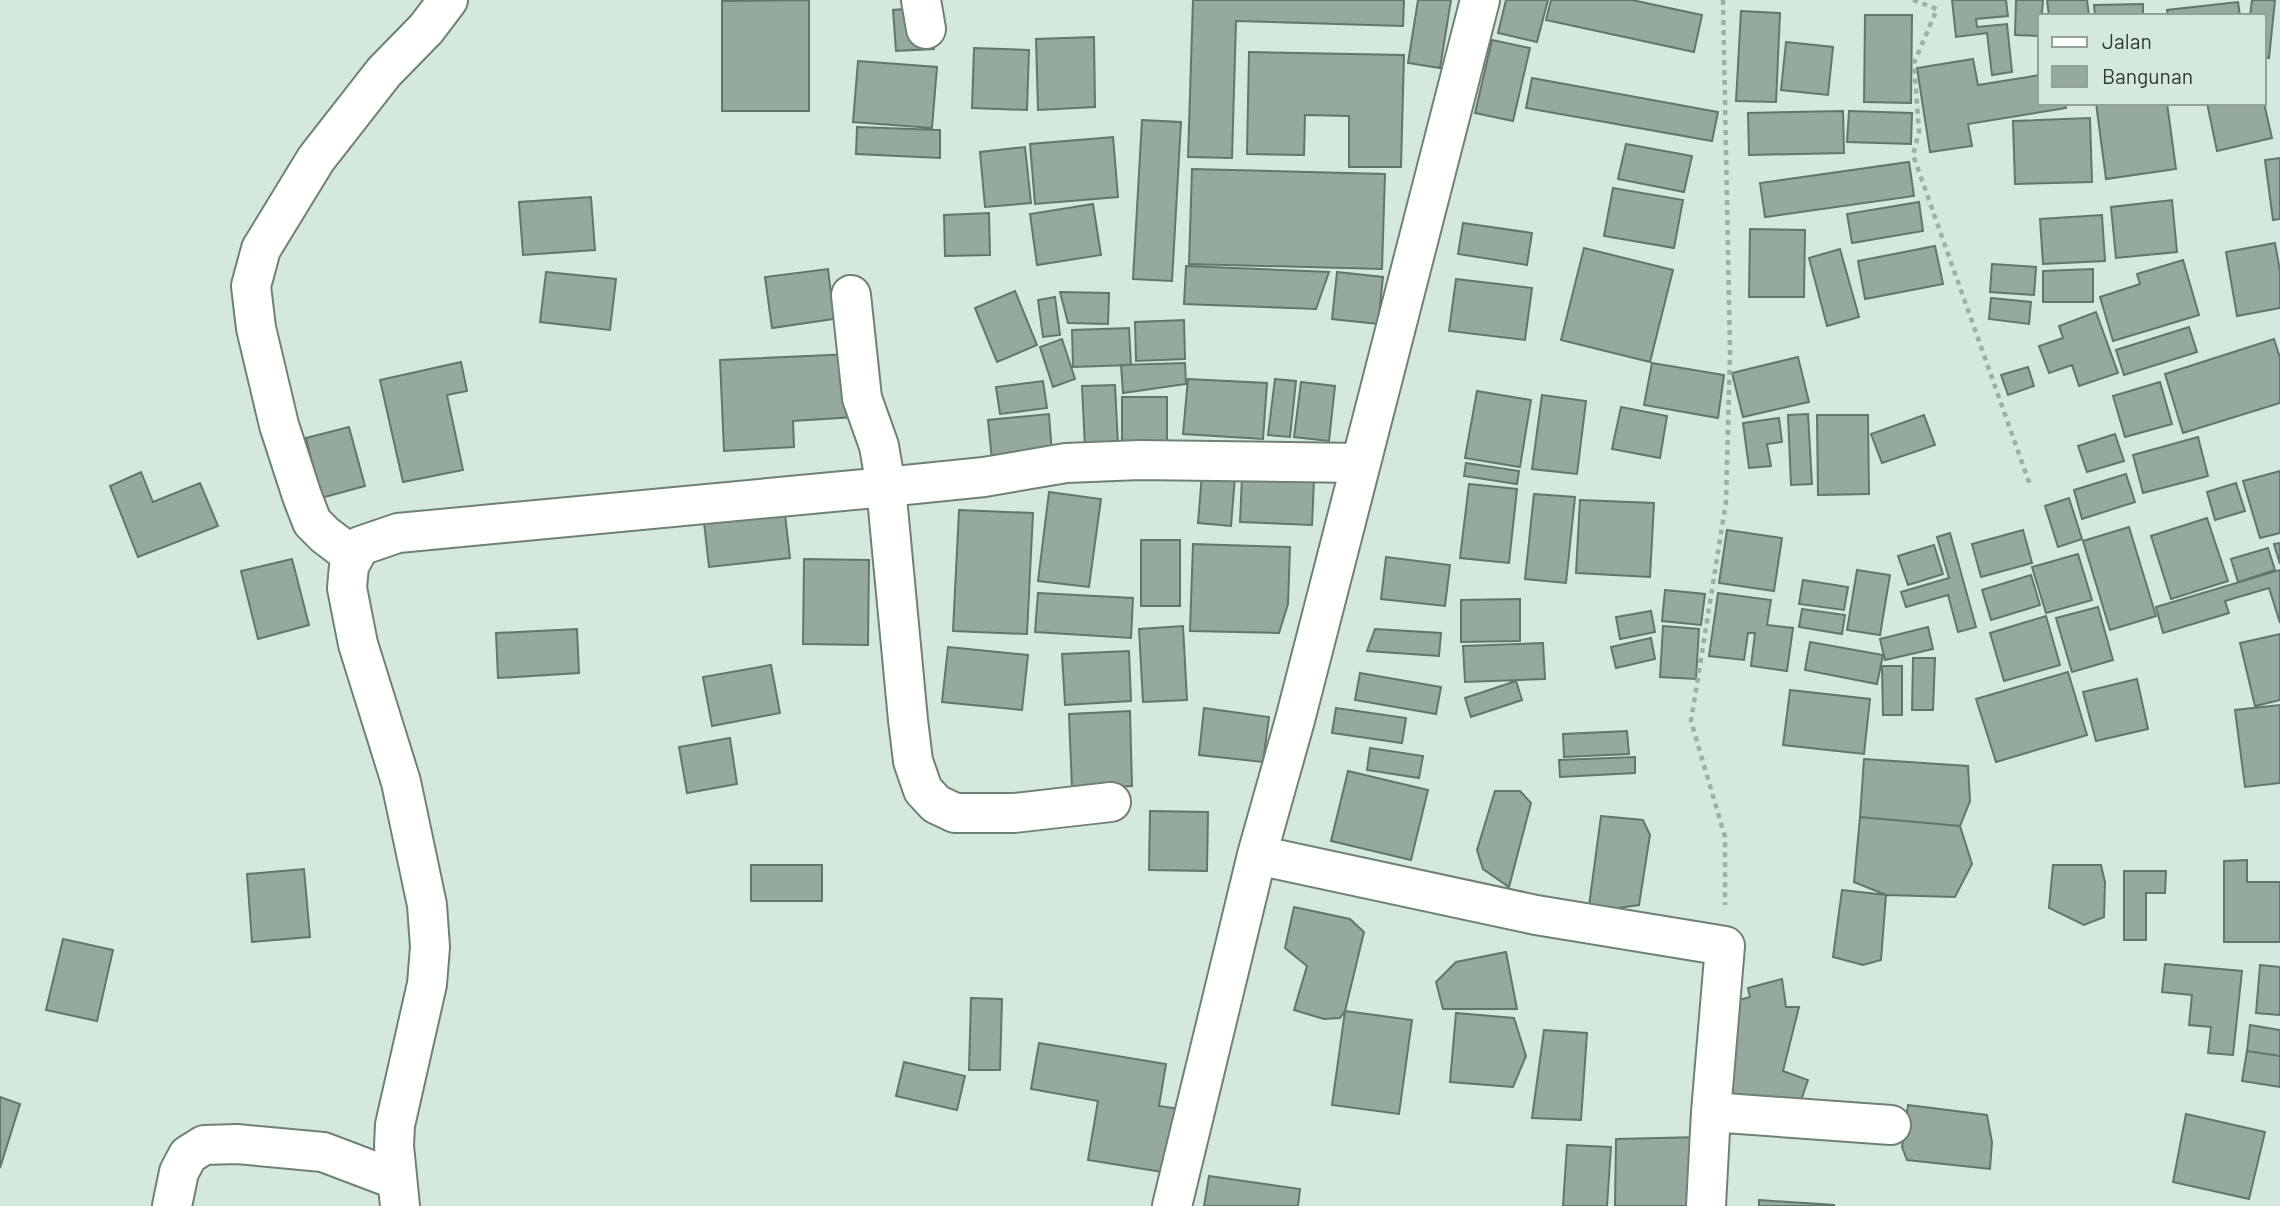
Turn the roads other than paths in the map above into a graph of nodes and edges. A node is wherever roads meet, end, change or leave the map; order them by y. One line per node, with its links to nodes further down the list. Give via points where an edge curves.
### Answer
1 (448, 0): 6 (street, via 316,159 261,249 251,286 276,412 312,522)
2 (1480, 0): 4 (street)
3 (851, 295): 5 (street, via 862,398 879,446)
4 (1360, 463): 5 (street, via 1066,463); 8 (street)
5 (886, 487): 6 (street, via 398,533 360,546); 7 (street, via 913,761 923,790 936,804 955,813 1014,813)
6 (354, 556): 11 (street, via 347,588 358,644 401,782 427,905 430,947 427,984 395,1125)
7 (1111, 802)
8 (1257, 855): 9 (street, via 1536,915 1724,946); 13 (street)
9 (1711, 1112): 10 (street); 14 (street)
10 (1891, 1125)
11 (398, 1193): 12 (street, via 323,1152 204,1145 188,1155 179,1172)
12 (172, 1206)
13 (1172, 1206)
14 (1706, 1206)

